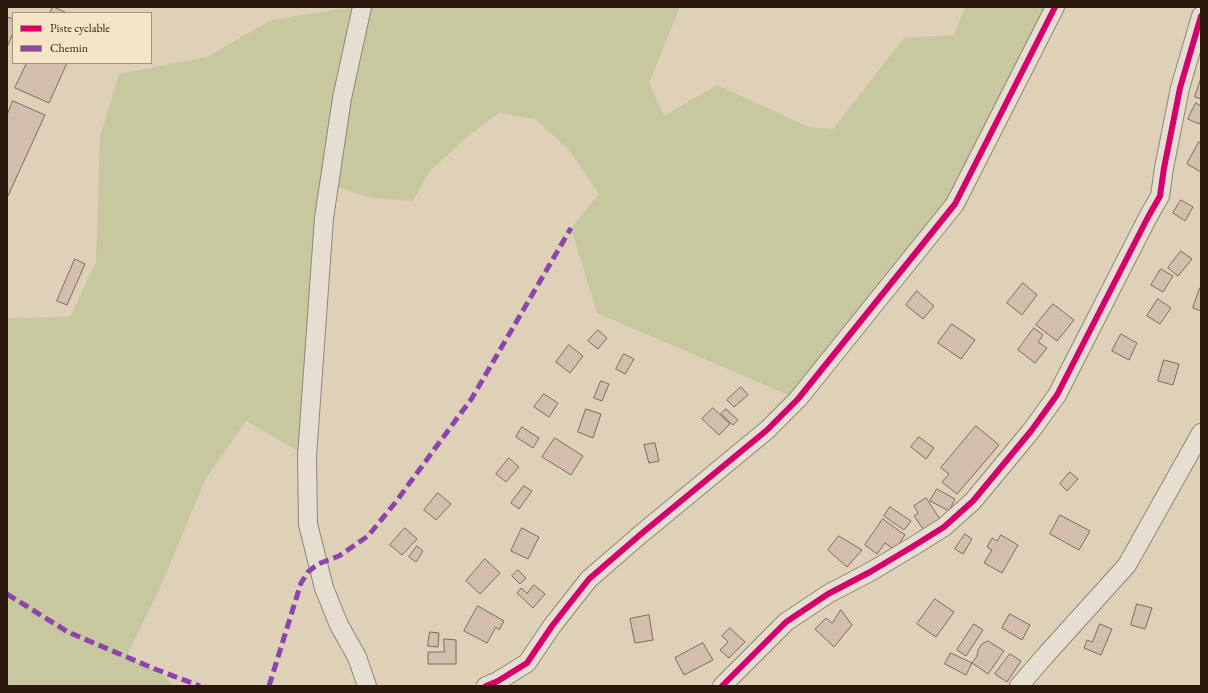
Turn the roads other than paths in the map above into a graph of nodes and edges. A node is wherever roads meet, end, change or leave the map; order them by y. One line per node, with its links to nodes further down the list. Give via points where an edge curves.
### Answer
1 (362, 7): 5 (street, via 342,98 324,218 307,456 308,524 324,588 339,625 357,657)
2 (1055, 7): 6 (street, via 955,204 798,399 767,430 589,579 527,663)
3 (1201, 16): 7 (street, via 1180,88 1160,196 1057,395 974,501 944,527 828,594 786,622)
4 (1201, 433): 8 (street, via 1127,565)
5 (367, 686)
6 (486, 686)
7 (722, 686)
8 (1019, 686)

